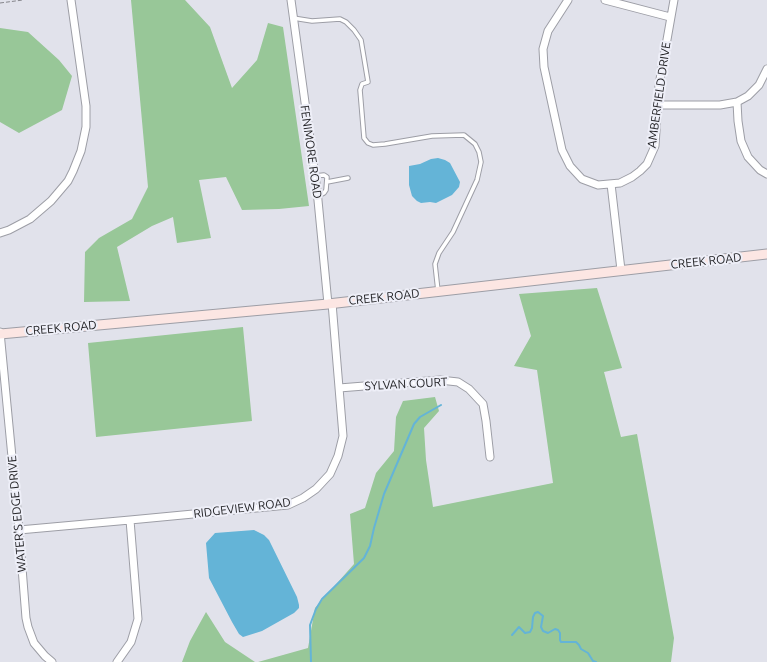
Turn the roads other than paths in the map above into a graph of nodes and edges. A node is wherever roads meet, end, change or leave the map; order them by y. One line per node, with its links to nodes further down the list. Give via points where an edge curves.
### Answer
1 (71, 0): 17 (street, via 86,106 86,127 81,151 68,181 52,201 30,219)
2 (291, 0): 7 (street, FENIMORE ROAD)
3 (568, 0): 15 (street, AMBERFIELD DRIVE, via 548,31 543,49 544,67 562,150 570,166 582,178 598,184)
4 (606, 0): 6 (street)
5 (674, 0): 6 (street, AMBERFIELD DRIVE)
6 (670, 17): 10 (street, AMBERFIELD DRIVE)
7 (293, 18): 12 (street, FENIMORE ROAD); 20 (lane, via 312,21 340,19 354,30 361,40 368,82 362,84 360,90 364,138 368,143 385,144 432,136 464,135 475,144 481,162 477,180 435,264)
8 (767, 69): 9 (street, via 759,85)
9 (737, 102): 10 (street, via 720,105); 11 (street, via 741,141 748,157)
10 (657, 105): 15 (street, AMBERFIELD DRIVE, via 654,146 647,164 632,177)
11 (767, 174)
12 (315, 176): 14 (lane, via 324,175); 16 (street, FENIMORE ROAD)
13 (348, 178): 14 (lane)
14 (327, 182): 16 (lane, via 324,194)
15 (611, 184): 19 (street)
16 (318, 196): 21 (street, FENIMORE ROAD)
17 (0, 234)
18 (767, 254): 19 (main road, CREEK ROAD)
19 (620, 270): 20 (main road, CREEK ROAD)
20 (438, 291): 21 (main road, CREEK ROAD)
21 (330, 303): 22 (main road, CREEK ROAD); 23 (street, RIDGEVIEW ROAD)
22 (0, 333): 26 (street, WATER'S EDGE DRIVE)
23 (339, 388): 24 (street, SYLVAN COURT, via 440,380 458,382 469,389 483,404); 25 (street, RIDGEVIEW ROAD, via 343,436 338,456 330,474 303,498 288,505)
24 (490, 457)
25 (130, 520): 26 (street, RIDGEVIEW ROAD); 28 (street, via 138,619 132,642)
26 (19, 530): 27 (street, WATER'S EDGE DRIVE, via 28,627 34,642)
27 (52, 662)
28 (117, 662)

